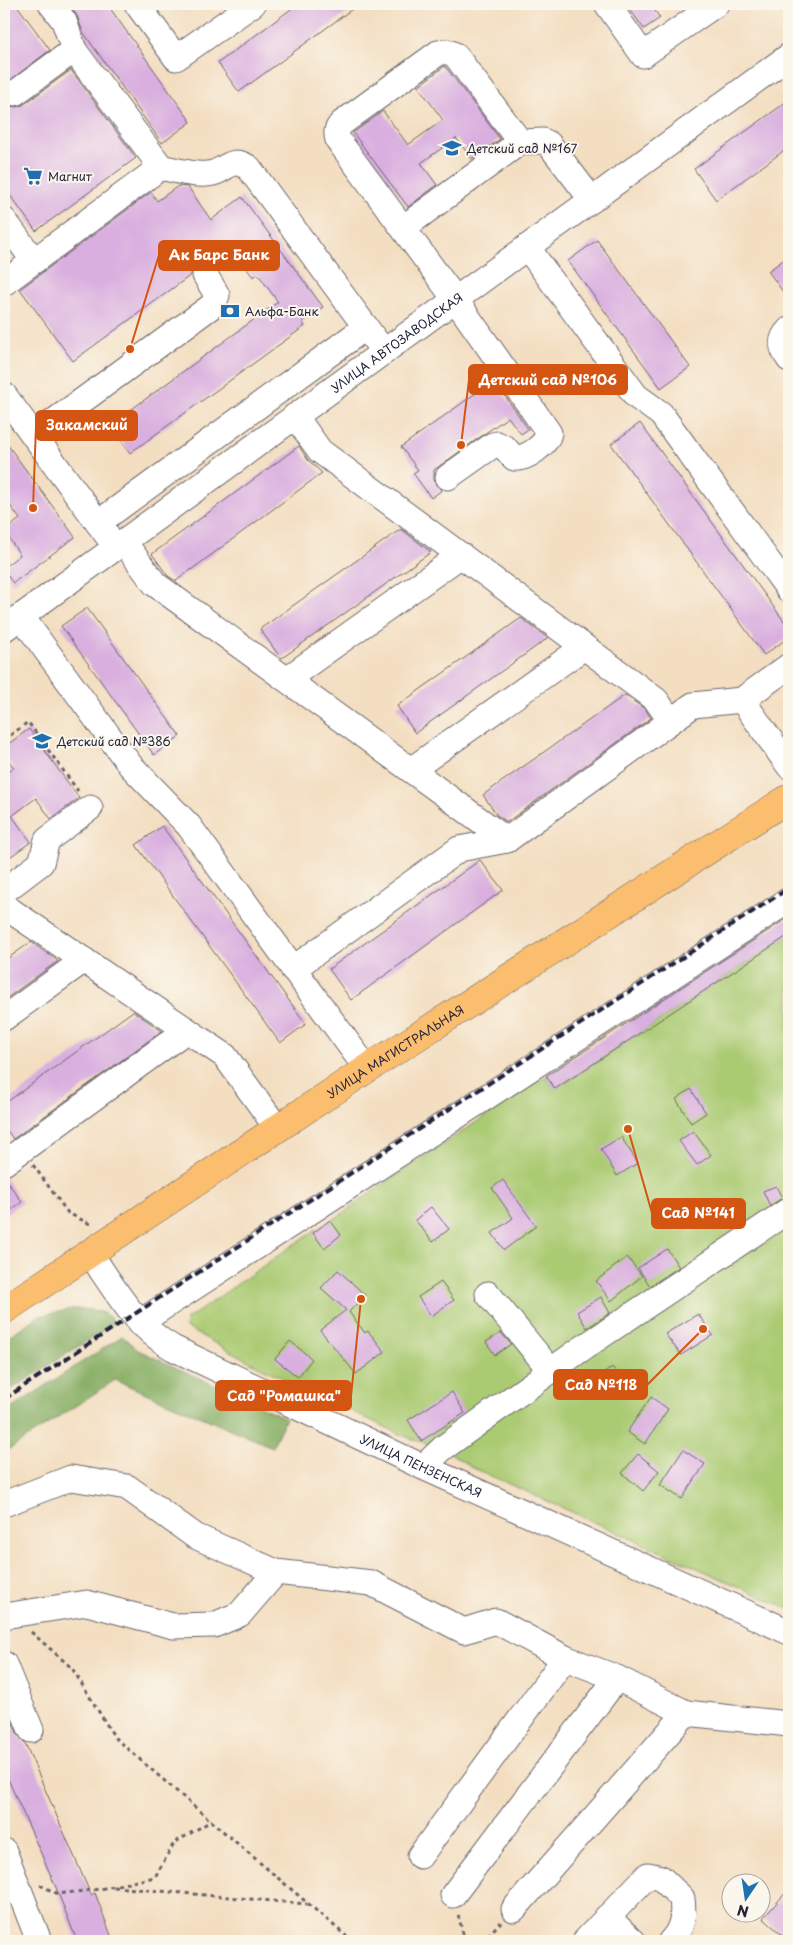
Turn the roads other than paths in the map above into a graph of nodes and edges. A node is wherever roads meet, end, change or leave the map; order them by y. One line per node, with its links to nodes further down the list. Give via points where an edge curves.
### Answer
1 (51, 4): 7 (street, via 64,22)
2 (137, 4): 6 (street, via 176,58)
3 (252, 4): 6 (street)
4 (607, 4): 5 (street, via 643,55)
5 (716, 4)
6 (225, 11)
7 (74, 50): 9 (street); 11 (street)
8 (789, 56): 12 (street, УЛИЦА АВТОЗАВОДСКАЯ)
9 (15, 93)
10 (520, 142): 12 (street, via 543,141 549,144); 14 (street); 14 (street, via 456,56 444,51 342,123 337,128 338,140)
11 (161, 167): 16 (street); 20 (street, via 211,174 235,162 249,168)
12 (592, 200): 15 (street, УЛИЦА АВТОЗАВОДСКАЯ)
13 (4, 220): 16 (street)
14 (403, 228): 19 (street)
15 (528, 247): 19 (street, УЛИЦА АВТОЗАВОДСКАЯ); 31 (street, via 636,396 661,414)
16 (34, 261): 18 (street)
17 (205, 275): 26 (street, via 217,294 213,305)
18 (4, 283)
19 (455, 299): 22 (street, УЛИЦА АВТОЗАВОДСКАЯ); 27 (street, via 549,433 544,443 523,458 514,458 505,448 493,445)
20 (366, 327): 22 (street); 28 (street)
21 (789, 330): 23 (street, via 782,337 781,345)
22 (384, 352): 25 (street, УЛИЦА АВТОЗАВОДСКАЯ)
23 (789, 359)
24 (4, 395): 26 (street)
25 (295, 416): 29 (street, УЛИЦА АВТОЗАВОДСКАЯ); 30 (street, via 320,451)
26 (34, 436): 28 (street)
27 (448, 477)
28 (98, 523): 29 (street)
29 (120, 544): 32 (street, УЛИЦА АВТОЗАВОДСКАЯ); 35 (street, via 155,584)
30 (461, 555): 33 (street); 35 (street)
31 (789, 590)
32 (13, 622): 47 (street, via 130,765 190,826)
33 (584, 647): 37 (street, via 656,700); 39 (street)
34 (789, 666): 36 (street)
35 (286, 679): 39 (street)
36 (742, 700): 37 (street, via 693,705); 38 (street)
37 (671, 721): 42 (street)
38 (789, 766)
39 (411, 770): 42 (street)
40 (789, 798): 50 (main road, УЛИЦА МАГИСТРАЛЬНАЯ)
41 (90, 808): 43 (street, via 47,840 41,863)
42 (507, 840): 47 (street, via 459,849)
43 (4, 891)
44 (789, 900): 57 (street)
45 (4, 906): 46 (street)
46 (84, 960): 48 (street); 49 (street)
47 (294, 969): 50 (street)
48 (4, 1018)
49 (187, 1030): 51 (street, via 225,1056); 52 (street)
50 (367, 1070): 51 (main road, УЛИЦА МАГИСТРАЛЬНАЯ)
51 (277, 1128): 54 (main road, УЛИЦА МАГИСТРАЛЬНАЯ)
52 (13, 1156)
53 (789, 1210): 58 (street)
54 (90, 1253): 56 (main road, УЛИЦА МАГИСТРАЛЬНАЯ); 57 (street, УЛИЦА ПЕНЗЕНСКАЯ)
55 (488, 1294): 58 (street)
56 (4, 1310)
57 (139, 1323): 59 (street, УЛИЦА ПЕНЗЕНСКАЯ, via 173,1348)
58 (550, 1371): 59 (street, via 443,1448)
59 (423, 1467): 63 (street, УЛИЦА ПЕНЗЕНСКАЯ)
60 (4, 1504): 61 (street, via 71,1478 128,1487 196,1536)
61 (276, 1572): 62 (street, via 240,1614 214,1625 173,1626 87,1603); 64 (street, via 371,1583 464,1631 496,1621)
62 (10, 1615)
63 (789, 1632)
64 (565, 1658): 66 (street); 70 (street)
65 (4, 1664): 69 (street)
66 (617, 1678): 67 (street); 72 (street)
67 (686, 1713): 68 (street); 73 (street)
68 (789, 1724)
69 (32, 1730)
70 (420, 1856)
71 (8, 1862): 75 (street)
72 (453, 1894)
73 (514, 1909)
74 (607, 1917): 76 (street); 77 (street); 78 (street, via 643,1879 655,1875 682,1898 681,1926)
75 (39, 1941)
76 (585, 1941)
77 (633, 1941)
78 (671, 1941)

